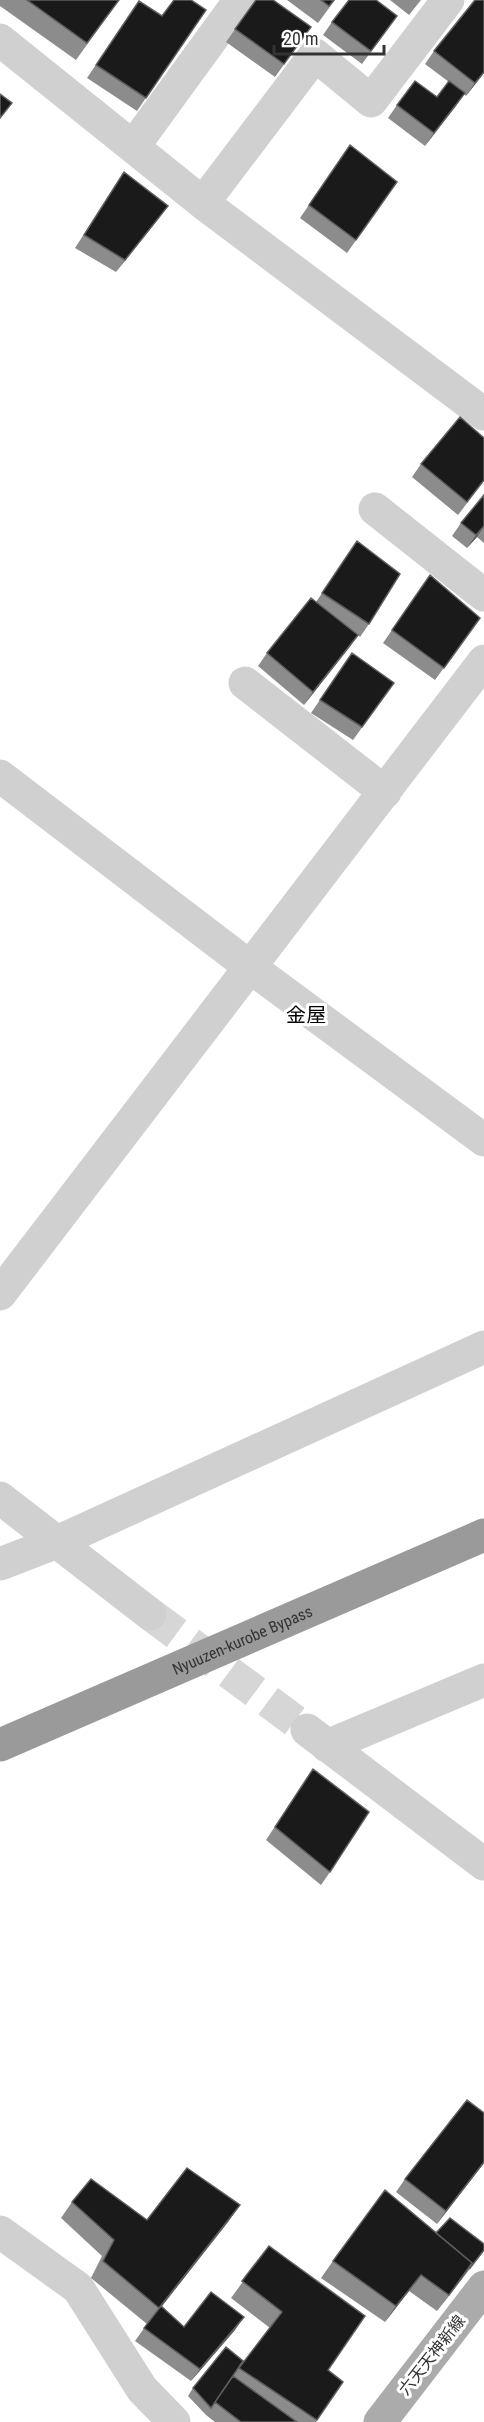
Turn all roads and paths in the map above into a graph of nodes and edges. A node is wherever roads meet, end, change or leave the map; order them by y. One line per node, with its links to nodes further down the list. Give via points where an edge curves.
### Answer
1 (240, 0): 4 (street)
2 (448, 0): 5 (street, via 371,101 315,55)
3 (0, 40): 4 (street)
4 (133, 147): 5 (street)
5 (203, 203): 6 (street)
6 (484, 414)
7 (375, 509): 8 (street)
8 (484, 595)
9 (484, 662): 12 (street)
10 (245, 683): 12 (street)
11 (0, 776): 13 (street)
12 (385, 792): 13 (street)
13 (250, 968): 14 (street); 15 (street)
14 (484, 1140)
15 (0, 1294)
16 (484, 1347): 19 (street)
17 (0, 1498): 19 (street)
18 (484, 1535): 23 (highway, Nyuuzen-kurobe Bypass)
19 (57, 1542): 20 (street); 21 (street)
20 (0, 1564)
21 (150, 1614)
22 (484, 1680): 24 (street, via 317,1738)
23 (0, 1745)
24 (484, 1864)
25 (0, 2232): 27 (street, via 78,2288 142,2389)
26 (484, 2287): 28 (main road, 六天天神新線)
27 (174, 2422)
28 (380, 2422)

